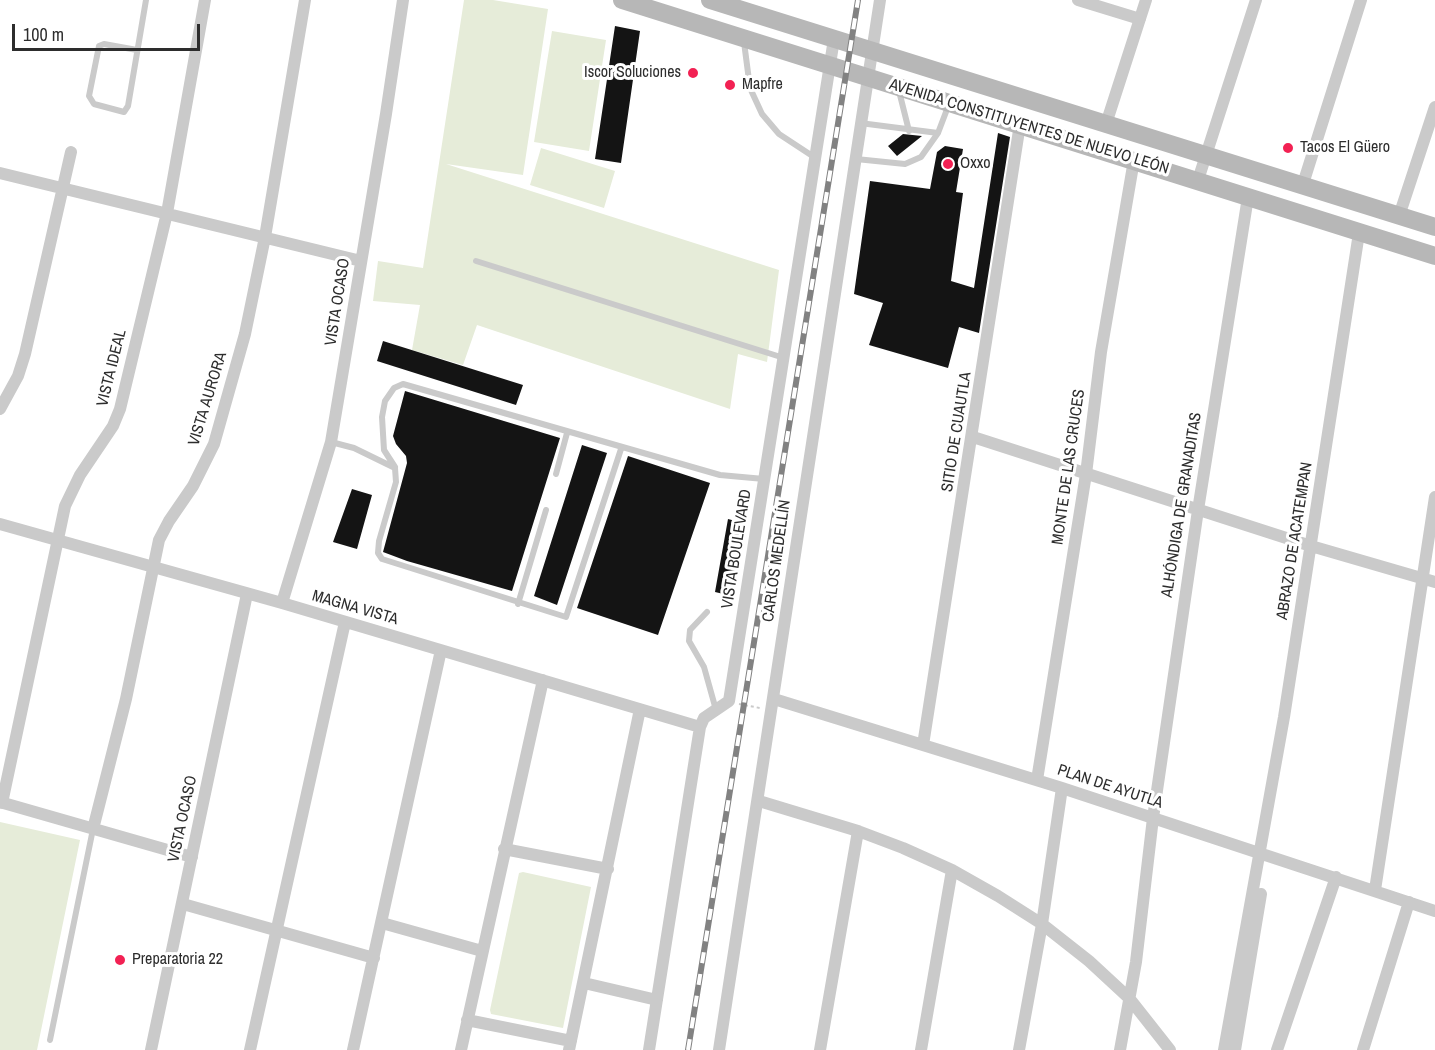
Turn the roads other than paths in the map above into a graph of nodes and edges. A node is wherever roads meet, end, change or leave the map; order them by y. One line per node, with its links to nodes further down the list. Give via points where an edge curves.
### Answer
1 (146, 0): 15 (lane)
2 (205, 0): 37 (street, VISTA IDEAL)
3 (305, 0): 41 (street, VISTA AURORA)
4 (403, 0): 43 (street, VISTA OCASO)
5 (622, 0): 13 (main road, AVENIDA CONSTITUYENTES DE NUEVO LEÓN)
6 (710, 0): 14 (main road, AVENIDA CONSTITUYENTES DE NUEVO LEÓN)
7 (880, 0): 16 (street, CARLOS MEDELLÍN)
8 (1078, 0): 12 (street)
9 (1146, 0): 12 (street)
10 (1256, 0): 28 (street)
11 (1361, 0): 34 (street)
12 (1140, 19): 24 (street)
13 (744, 39): 17 (main road, AVENIDA CONSTITUYENTES DE NUEVO LEÓN); 29 (lane, via 750,88 762,114 779,134)
14 (834, 39): 16 (main road, AVENIDA CONSTITUYENTES DE NUEVO LEÓN); 17 (street, VISTA BOULEVARD)
15 (137, 50): 15 (lane, via 126,110 94,104 89,96 99,46)
16 (871, 50): 18 (street, CARLOS MEDELLÍN); 24 (main road, AVENIDA CONSTITUYENTES DE NUEVO LEÓN)
17 (829, 65): 18 (main road, AVENIDA CONSTITUYENTES DE NUEVO LEÓN); 29 (street, VISTA BOULEVARD)
18 (867, 77): 19 (main road, AVENIDA CONSTITUYENTES DE NUEVO LEÓN); 22 (street, CARLOS MEDELLÍN)
19 (898, 86): 20 (main road, AVENIDA CONSTITUYENTES DE NUEVO LEÓN); 25 (lane)
20 (949, 102): 23 (main road, AVENIDA CONSTITUYENTES DE NUEVO LEÓN); 26 (lane)
21 (1435, 107): 38 (street)
22 (860, 123): 25 (lane); 30 (street, CARLOS MEDELLÍN)
23 (1020, 124): 31 (main road, AVENIDA CONSTITUYENTES DE NUEVO LEÓN); 48 (street, SITIO DE CUAUTLA)
24 (1106, 124): 28 (main road, AVENIDA CONSTITUYENTES DE NUEVO LEÓN)
25 (909, 131): 26 (lane)
26 (938, 133): 30 (lane, via 921,157 905,164)
27 (71, 152): 35 (street)
28 (1206, 155): 33 (street); 34 (main road, AVENIDA CONSTITUYENTES DE NUEVO LEÓN)
29 (814, 157): 45 (street, VISTA BOULEVARD)
30 (854, 159): 71 (street, CARLOS MEDELLÍN)
31 (1134, 160): 33 (main road, AVENIDA CONSTITUYENTES DE NUEVO LEÓN); 53 (street, MONTE DE LAS CRUCES, via 1101,352)
32 (0, 173): 35 (street)
33 (1198, 180): 36 (main road, AVENIDA CONSTITUYENTES DE NUEVO LEÓN)
34 (1303, 184): 38 (main road, AVENIDA CONSTITUYENTES DE NUEVO LEÓN)
35 (62, 188): 37 (street); 46 (street, via 25,354)
36 (1248, 197): 40 (main road, AVENIDA CONSTITUYENTES DE NUEVO LEÓN); 57 (street, ALHÓNDIGA DE GRANADITAS)
37 (167, 213): 41 (street); 59 (street, VISTA IDEAL, via 120,409 72,491)
38 (1399, 216): 39 (main road, AVENIDA CONSTITUYENTES DE NUEVO LEÓN)
39 (1435, 227)
40 (1359, 233): 42 (main road, AVENIDA CONSTITUYENTES DE NUEVO LEÓN); 60 (street, ABRAZO DE ACATEMPAN)
41 (265, 237): 43 (street); 61 (street, VISTA AURORA, via 214,444 159,540)
42 (1435, 256)
43 (361, 261): 49 (street, VISTA OCASO)
44 (476, 261): 45 (lane)
45 (784, 358): 54 (street, VISTA BOULEVARD)
46 (0, 408)
47 (567, 433): 50 (lane); 51 (lane, via 403,384 394,388 382,417 384,450); 52 (lane)
48 (973, 437): 53 (street); 75 (street, SITIO DE CUAUTLA)
49 (331, 442): 51 (lane, via 354,448); 65 (street, VISTA OCASO)
50 (621, 449): 54 (lane, via 720,475); 66 (lane, via 566,617)
51 (395, 468): 66 (lane, via 396,482 379,541 382,559)
52 (556, 474)
53 (1086, 474): 57 (street); 76 (street, MONTE DE LAS CRUCES)
54 (764, 479): 73 (street, VISTA BOULEVARD, via 729,701)
55 (1435, 497): 62 (street)
56 (546, 510): 66 (lane)
57 (1198, 510): 60 (street); 80 (street, ALHÓNDIGA DE GRANADITAS)
58 (0, 524): 59 (street, MAGNA VISTA)
59 (58, 539): 61 (street, MAGNA VISTA); 79 (street, VISTA IDEAL)
60 (1311, 546): 62 (street); 84 (street, ABRAZO DE ACATEMPAN)
61 (152, 567): 64 (street, MAGNA VISTA); 81 (street, VISTA AURORA, via 126,699)
62 (1422, 578): 63 (street); 89 (street)
63 (1435, 582)
64 (247, 594): 65 (street, MAGNA VISTA); 85 (street, VISTA OCASO)
65 (282, 603): 68 (street, MAGNA VISTA)
66 (518, 604)
67 (707, 612): 73 (lane, via 690,630 689,640 704,667)
68 (345, 622): 69 (street, MAGNA VISTA); 95 (street)
69 (441, 650): 70 (street, MAGNA VISTA); 93 (street)
70 (543, 680): 72 (street, MAGNA VISTA); 83 (street)
71 (773, 704): 75 (street, PLAN DE AYUTLA); 78 (street, CARLOS MEDELLÍN)
72 (640, 709): 74 (street, MAGNA VISTA); 86 (street)
73 (717, 711): 74 (street, via 704,718)
74 (700, 727): 100 (street)
75 (923, 745): 76 (street, PLAN DE AYUTLA)
76 (1037, 780): 77 (street, PLAN DE AYUTLA)
77 (1062, 788): 80 (street, PLAN DE AYUTLA); 94 (street)
78 (759, 801): 82 (street); 109 (street, CARLOS MEDELLÍN)
79 (1, 803): 81 (street)
80 (1153, 818): 84 (street, PLAN DE AYUTLA); 99 (street, ALHÓNDIGA DE GRANADITAS)
81 (93, 829): 85 (street); 102 (lane)
82 (858, 831): 87 (street); 110 (street)
83 (504, 849): 86 (street); 96 (street)
84 (1264, 854): 88 (street, PLAN DE AYUTLA); 115 (street); 116 (street)
85 (192, 857): 91 (street, VISTA OCASO)
86 (608, 869): 98 (street)
87 (952, 870): 94 (street); 111 (street)
88 (1336, 877): 89 (street, PLAN DE AYUTLA); 117 (street)
89 (1375, 890): 90 (street, PLAN DE AYUTLA)
90 (1409, 902): 92 (street, PLAN DE AYUTLA); 118 (street)
91 (183, 904): 95 (street); 104 (street, VISTA OCASO)
92 (1435, 910)
93 (382, 923): 96 (street); 97 (street)
94 (1042, 924): 99 (street); 112 (street)
95 (276, 929): 97 (street); 105 (street)
96 (482, 951): 101 (street)
97 (374, 958): 106 (street)
98 (584, 983): 100 (street); 103 (street)
99 (1130, 998): 113 (street, ALHÓNDIGA DE GRANADITAS); 114 (street)
100 (657, 1000): 108 (street)
101 (467, 1020): 103 (street); 107 (street)
102 (50, 1041)
103 (570, 1046)
104 (151, 1050)
105 (250, 1050)
106 (353, 1050)
107 (461, 1050)
108 (649, 1050)
109 (719, 1050)
110 (820, 1050)
111 (921, 1050)
112 (1018, 1050)
113 (1120, 1050)
114 (1170, 1050)
115 (1224, 1050)
116 (1235, 1050)
117 (1277, 1050)
118 (1363, 1050)

